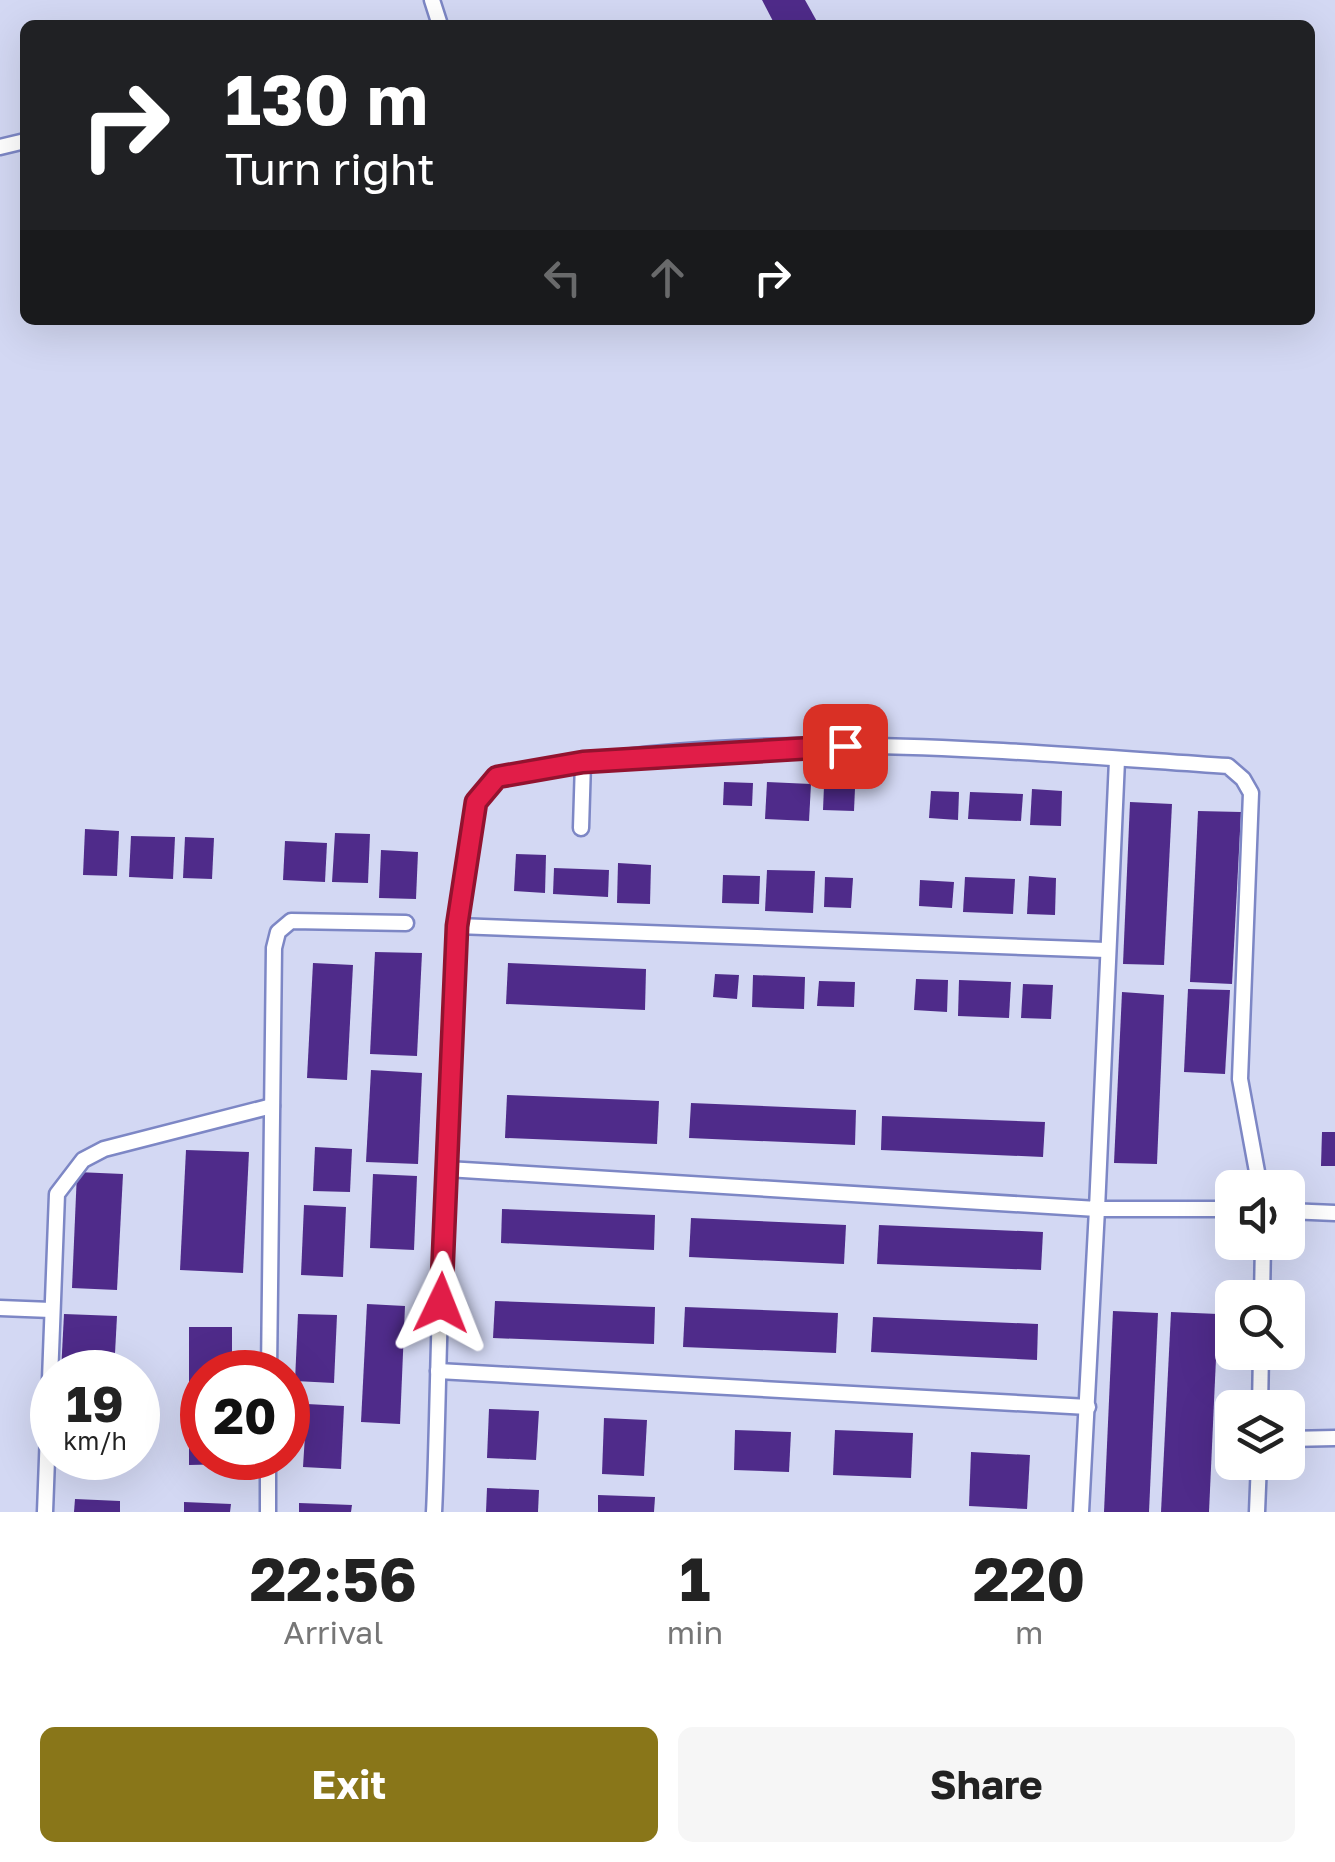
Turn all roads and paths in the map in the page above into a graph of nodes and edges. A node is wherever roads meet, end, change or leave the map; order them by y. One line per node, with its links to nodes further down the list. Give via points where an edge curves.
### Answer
1 (1116, 760): 2 (lane, via 877,745); 6 (lane); 9 (lane, via 1228,766 1251,793 1240,1078)
2 (583, 762): 3 (lane); 5 (lane, via 497,777 485,786 476,802)
3 (581, 828)
4 (406, 923): 7 (lane, via 291,920 278,932)
5 (457, 926): 6 (lane); 8 (lane)
6 (1106, 950): 10 (lane)
7 (272, 1106): 15 (lane, via 83,1160 57,1194); 16 (lane)
8 (446, 1169): 10 (lane); 17 (lane)
9 (1257, 1170)
10 (1097, 1209): 11 (lane); 18 (lane)
11 (1215, 1209)
12 (1305, 1212): 13 (lane)
13 (1335, 1213)
14 (0, 1308): 15 (lane)
15 (52, 1310): 23 (lane)
16 (269, 1350)
17 (438, 1370): 18 (lane); 25 (lane)
18 (1088, 1407): 26 (lane)
19 (1335, 1438): 20 (lane)
20 (1305, 1439)
21 (268, 1480): 24 (lane)
22 (1258, 1480): 27 (lane)
23 (45, 1512)
24 (268, 1512)
25 (434, 1512)
26 (1081, 1512)
27 (1257, 1512)

